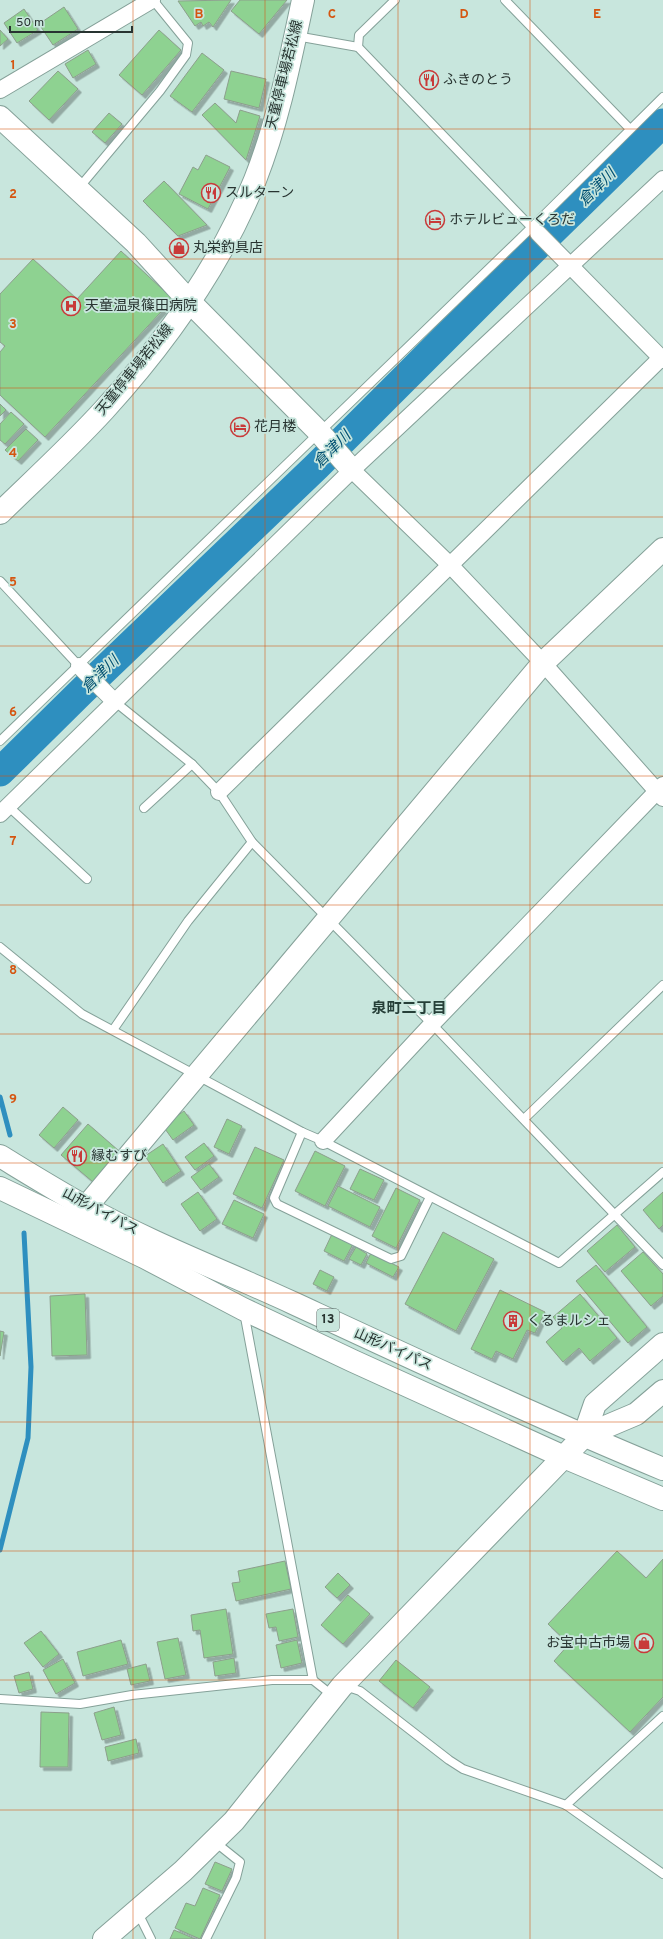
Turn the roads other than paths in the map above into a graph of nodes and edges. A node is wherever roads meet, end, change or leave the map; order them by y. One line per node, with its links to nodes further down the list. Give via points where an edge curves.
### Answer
1 (153, 0): 7 (street); 12 (lane, via 188,43 186,55 160,91)
2 (303, 0): 5 (main road, 天童停車場若松線)
3 (395, 0): 6 (lane, via 359,35)
4 (505, 0): 10 (lane)
5 (295, 36): 6 (lane); 15 (main road, 天童停車場若松線, via 279,110 255,180 228,239)
6 (358, 47): 13 (lane)
7 (0, 90)
8 (663, 97): 10 (lane)
9 (0, 117): 12 (main road)
10 (630, 129): 13 (lane)
11 (663, 179): 14 (street)
12 (78, 189): 15 (main road, via 136,243)
13 (535, 230): 14 (street); 17 (lane)
14 (567, 263): 16 (street); 18 (street)
15 (189, 301): 17 (main road); 19 (main road, 天童停車場若松線, via 156,347 104,410)
16 (662, 359): 21 (street)
17 (319, 432): 18 (main road); 24 (lane)
18 (352, 470): 21 (street); 25 (street)
19 (0, 513)
20 (663, 549): 23 (main road)
21 (451, 566): 23 (street); 28 (street)
22 (0, 581): 24 (lane)
23 (543, 663): 29 (street); 34 (main road)
24 (81, 668): 25 (street); 26 (lane)
25 (111, 697): 27 (lane); 31 (street)
26 (0, 741)
27 (192, 764): 28 (lane); 30 (lane)
28 (219, 792): 32 (lane)
29 (661, 792): 37 (street)
30 (144, 808)
31 (4, 810): 33 (lane)
32 (252, 842): 34 (lane); 38 (lane, via 188,921)
33 (87, 879)
34 (328, 918): 37 (lane); 39 (main road)
35 (0, 947): 38 (lane, via 82,1014)
36 (663, 985): 40 (lane)
37 (432, 1024): 40 (lane); 42 (street)
38 (113, 1030): 39 (lane)
39 (196, 1074): 41 (lane); 47 (main road)
40 (524, 1119): 48 (lane)
41 (302, 1132): 42 (lane); 46 (lane, via 274,1198 277,1204 391,1259 401,1256)
42 (323, 1141): 46 (lane)
43 (0, 1156): 47 (main road, 山形バイパス / 13)
44 (663, 1172): 48 (lane)
45 (0, 1188): 50 (main road, 山形バイパス / 13, via 144,1257)
46 (430, 1197): 48 (lane, via 559,1263)
47 (86, 1207): 53 (main road, 山形バイパス / 13, via 368,1339)
48 (615, 1213): 49 (lane)
49 (663, 1265)
50 (243, 1310): 54 (main road, 山形バイパス / 13); 57 (lane)
51 (663, 1344): 53 (main road, via 595,1404)
52 (663, 1391): 53 (main road, via 636,1414)
53 (584, 1436): 54 (main road); 55 (main road, 山形バイパス / 13)
54 (564, 1457): 56 (main road, 山形バイパス / 13); 58 (main road)
55 (663, 1469)
56 (663, 1499)
57 (313, 1680): 58 (lane); 59 (lane, via 272,1680 139,1694 80,1704)
58 (338, 1691): 61 (lane, via 360,1691 463,1769); 62 (main road, via 248,1805)
59 (0, 1699)
60 (663, 1716): 61 (lane)
61 (566, 1805): 63 (lane)
62 (215, 1842): 64 (main road); 67 (lane, via 240,1862 236,1878)
63 (663, 1874)
64 (137, 1911): 65 (main road); 66 (lane)
65 (104, 1939)
66 (151, 1939)
67 (206, 1939)

